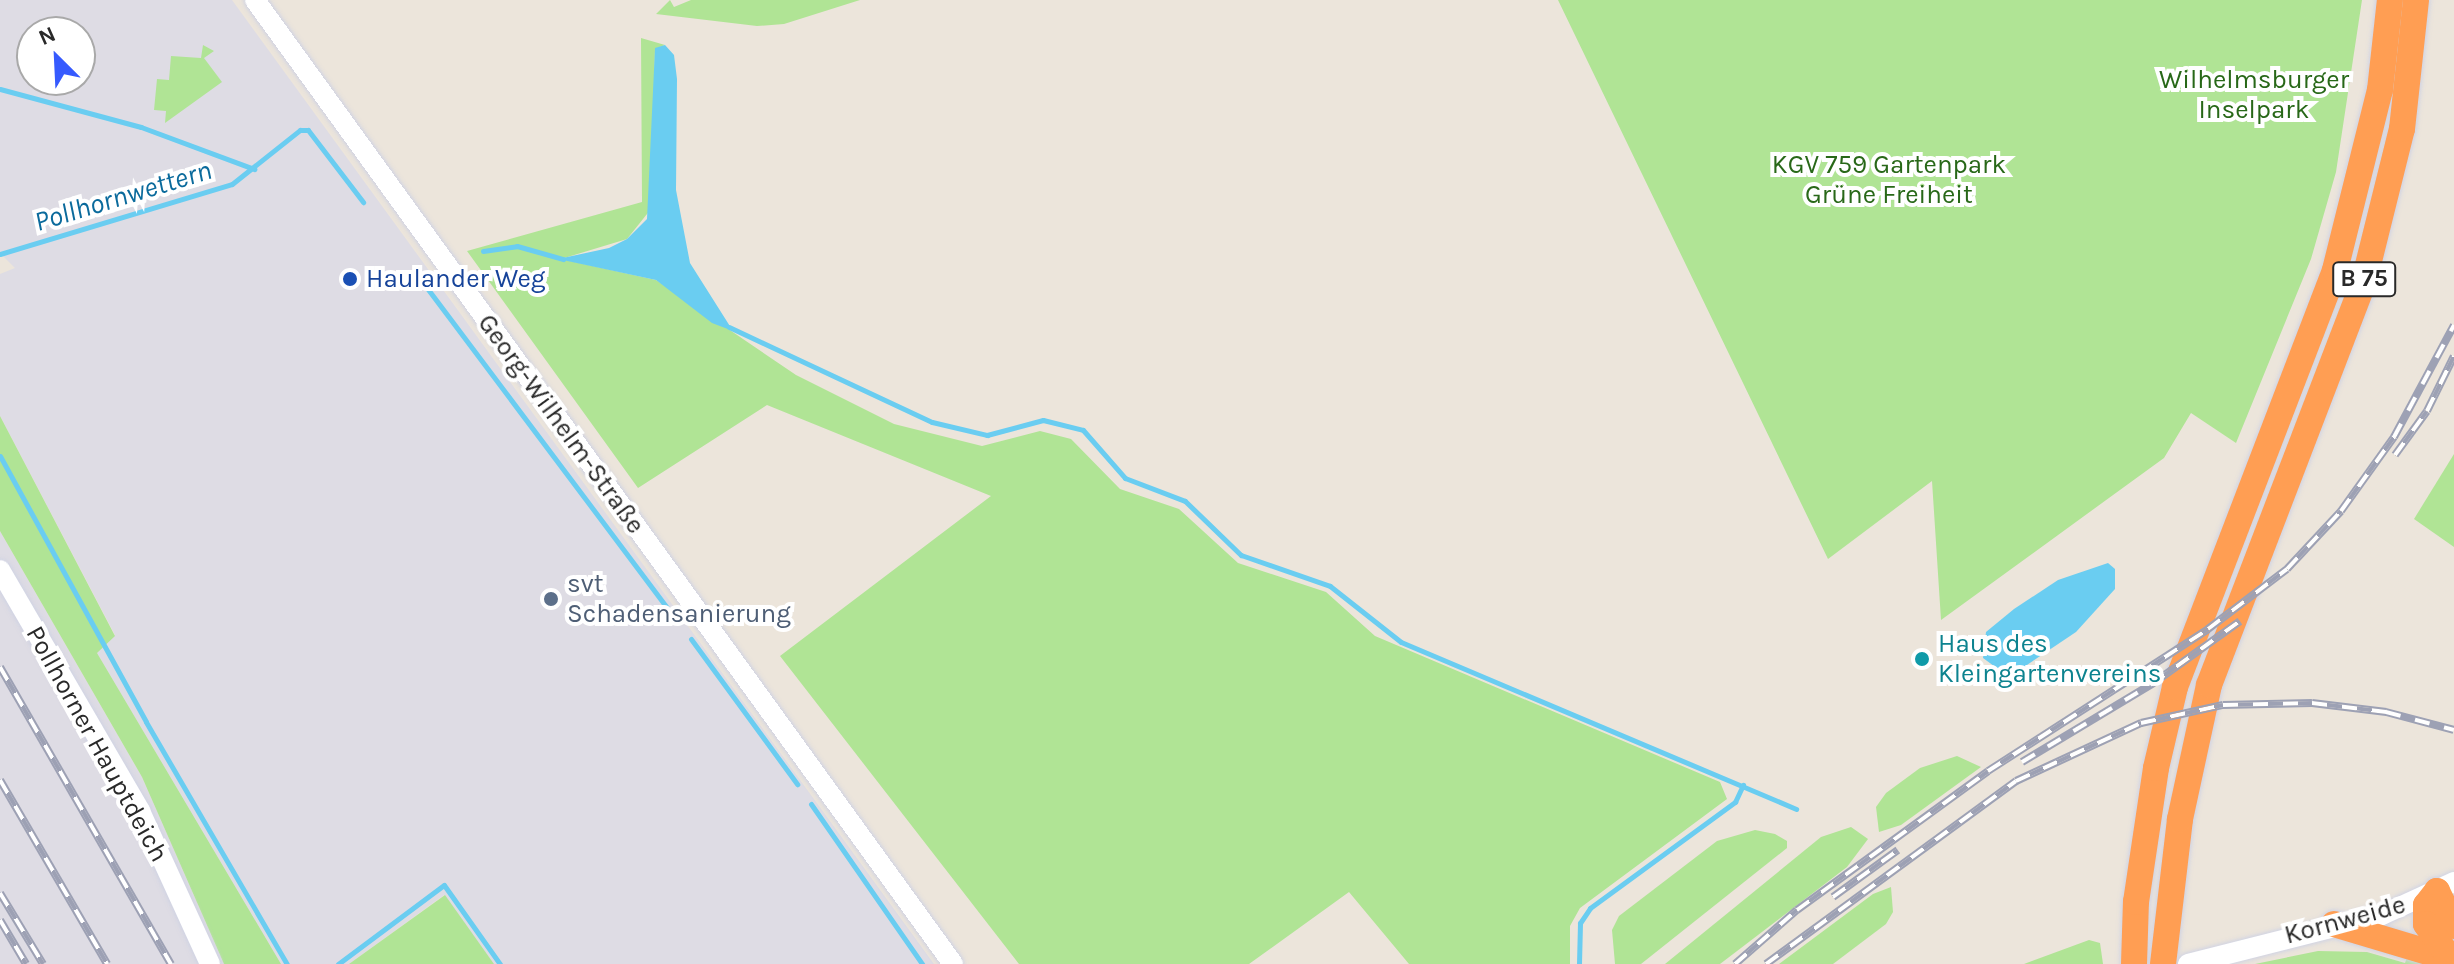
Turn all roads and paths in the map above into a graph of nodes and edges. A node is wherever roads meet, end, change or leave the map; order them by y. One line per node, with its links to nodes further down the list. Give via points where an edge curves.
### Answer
1 (255, 0): 11 (main road, Georg-Wilhelm-Straße)
2 (2390, 0): 12 (highway, B 75, via 2380,90 2335,270 2175,687 2156,768 2136,902)
3 (2416, 0): 13 (highway, B 75, via 2402,129 2364,281 2209,685 2180,819)
4 (0, 570): 10 (main road, Pollhorner Hauptdeich, via 140,811)
5 (2445, 887): 6 (main road, Kornweide, via 2382,915); 7 (highway); 8 (highway, via 2424,914)
6 (2334, 924): 8 (highway); 9 (main road, Kornweide)
7 (2454, 926)
8 (2451, 961)
9 (2190, 963)
10 (210, 964)
11 (953, 964)
12 (2134, 964)
13 (2163, 964)

